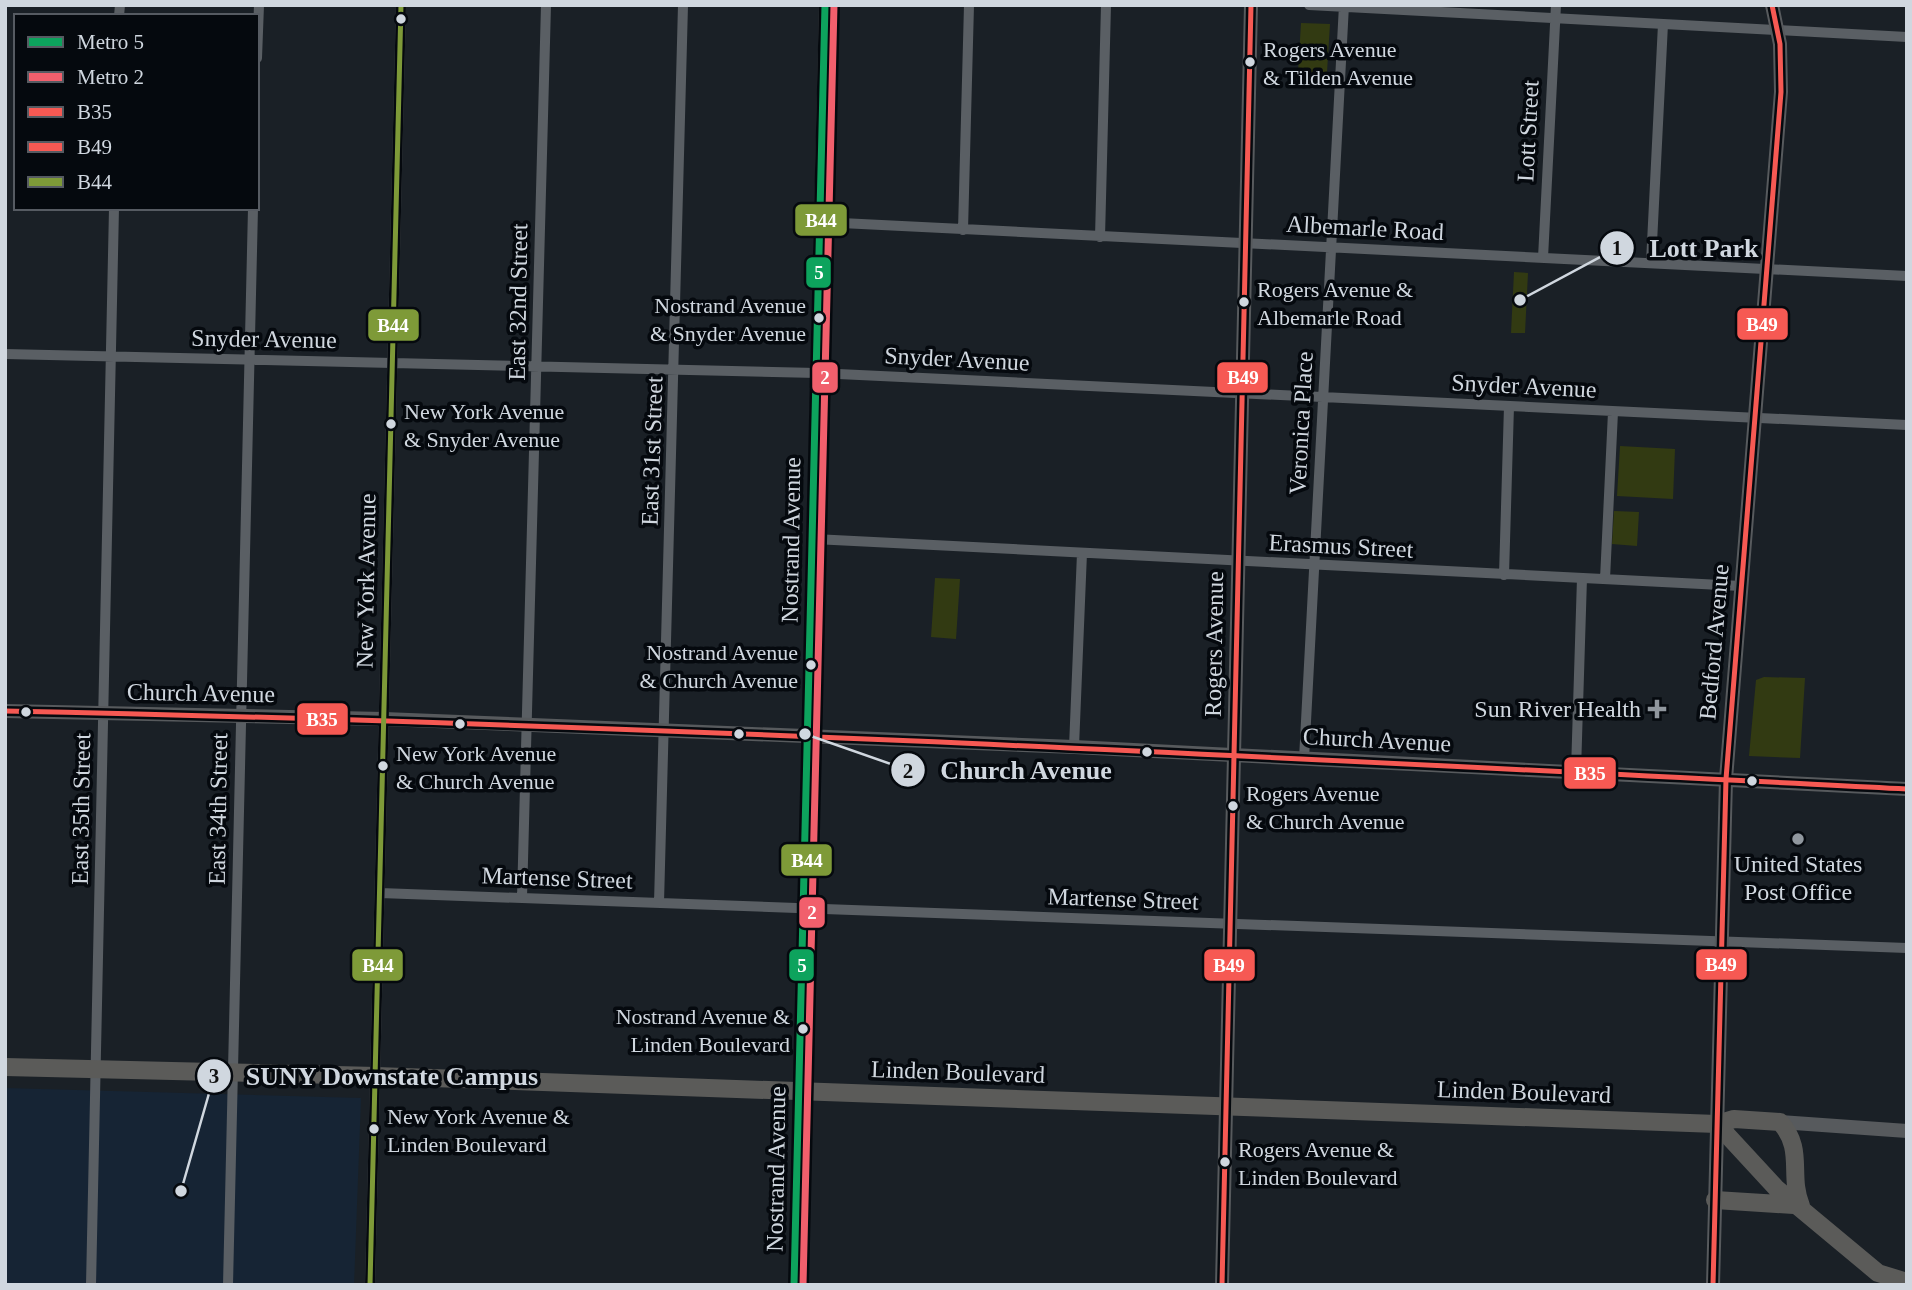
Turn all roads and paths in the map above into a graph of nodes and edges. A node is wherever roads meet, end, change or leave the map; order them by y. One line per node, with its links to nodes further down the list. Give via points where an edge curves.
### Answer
1 (401, 5): 30 (street, New York Avenue)
2 (546, 5): 31 (street, East 32nd Street)
3 (683, 5): 32 (street, East 31st Street)
4 (826, 5): 18 (main road, Nostrand Avenue)
5 (969, 5): 19 (street)
6 (1106, 5): 20 (street)
7 (1251, 5): 21 (main road, Rogers Avenue)
8 (1309, 5): 11 (street)
9 (1556, 5): 12 (street, Lott Street)
10 (1772, 5): 14 (main road, Bedford Avenue)
11 (1344, 6): 12 (street); 22 (street, Veronica Place)
12 (1555, 18): 13 (street); 23 (street, Lott Street)
13 (1663, 24): 14 (street); 24 (street)
14 (1778, 30): 15 (street); 25 (main road, Bedford Avenue, via 1781,92)
15 (1907, 37)
16 (114, 210): 28 (street, East 35th Street)
17 (253, 210): 29 (street, East 34th Street)
18 (821, 222): 19 (street, Albemarle Road); 33 (main road, Nostrand Avenue)
19 (963, 230): 20 (street, Albemarle Road)
20 (1100, 237): 21 (street, Albemarle Road)
21 (1246, 244): 22 (street, Albemarle Road); 34 (main road, Rogers Avenue)
22 (1331, 248): 23 (street, Albemarle Road); 35 (street, Veronica Place)
23 (1543, 258): 24 (street, Albemarle Road)
24 (1651, 263): 25 (street, Albemarle Road)
25 (1766, 269): 26 (street, Albemarle Road); 38 (main road, Bedford Avenue)
26 (1907, 276)
27 (5, 354): 28 (street, Snyder Avenue)
28 (113, 356): 29 (street, Snyder Avenue); 49 (street, East 35th Street)
29 (250, 360): 30 (street, Snyder Avenue); 50 (street, East 34th Street)
30 (393, 363): 31 (street, Snyder Avenue); 51 (street, New York Avenue)
31 (538, 367): 32 (street, Snyder Avenue); 52 (street, East 32nd Street)
32 (675, 370): 33 (street, Snyder Avenue); 53 (street, East 31st Street)
33 (817, 373): 34 (street, Snyder Avenue); 40 (main road, Nostrand Avenue)
34 (1243, 393): 35 (street, Snyder Avenue); 42 (main road, Rogers Avenue)
35 (1324, 397): 36 (street, Snyder Avenue); 43 (street, Veronica Place)
36 (1509, 406): 37 (street, Snyder Avenue); 44 (street)
37 (1614, 411): 38 (street, Snyder Avenue); 46 (street)
38 (1755, 417): 39 (street, Snyder Avenue); 47 (main road, Bedford Avenue)
39 (1907, 425)
40 (814, 538): 41 (street, Erasmus Street); 54 (main road, Nostrand Avenue)
41 (1082, 553): 42 (street, Erasmus Street); 55 (street)
42 (1239, 562): 43 (street, Erasmus Street); 56 (main road, Rogers Avenue)
43 (1315, 565): 44 (street, Erasmus Street); 57 (street, Veronica Place)
44 (1504, 575): 45 (street, Erasmus Street)
45 (1582, 578): 46 (street, Erasmus Street); 58 (street)
46 (1605, 579): 47 (street, Erasmus Street)
47 (1741, 586): 59 (main road, Bedford Avenue)
48 (5, 712): 49 (main road, Church Avenue)
49 (104, 714): 50 (main road, Church Avenue); 69 (street, East 35th Street)
50 (242, 716): 51 (main road, Church Avenue); 70 (street, East 34th Street)
51 (384, 719): 52 (main road, Church Avenue); 61 (street, New York Avenue)
52 (528, 725): 53 (main road, Church Avenue); 62 (street, East 32nd Street)
53 (665, 731): 54 (main road, Church Avenue); 63 (street, East 31st Street)
54 (809, 737): 55 (main road, Church Avenue); 64 (main road, Nostrand Avenue)
55 (1074, 747): 56 (main road, Church Avenue)
56 (1234, 755): 57 (main road, Church Avenue); 65 (main road, Rogers Avenue)
57 (1304, 759): 58 (main road, Church Avenue)
58 (1576, 771): 59 (main road, Church Avenue)
59 (1726, 779): 60 (main road, Church Avenue); 66 (main road, Bedford Avenue)
60 (1907, 789)
61 (380, 893): 62 (street, Martense Street); 71 (street, New York Avenue)
62 (522, 898): 63 (street, Martense Street)
63 (659, 903): 64 (street, Martense Street)
64 (805, 908): 65 (street, Martense Street); 72 (main road, Nostrand Avenue)
65 (1230, 924): 66 (street, Martense Street); 73 (main road, Rogers Avenue)
66 (1720, 941): 67 (street, Martense Street); 75 (main road, Bedford Avenue)
67 (1907, 948)
68 (5, 1067): 69 (highway, Linden Boulevard)
69 (96, 1070): 70 (highway, Linden Boulevard); 80 (street, East 35th Street)
70 (233, 1072): 71 (highway, Linden Boulevard); 81 (street, East 34th Street)
71 (376, 1076): 72 (highway, Linden Boulevard); 82 (street, New York Avenue)
72 (801, 1091): 73 (highway, Linden Boulevard); 83 (main road, Nostrand Avenue)
73 (1226, 1106): 75 (highway, Linden Boulevard); 84 (main road, Rogers Avenue)
74 (1780, 1122): 75 (highway, Linden Boulevard, via 1734,1119); 76 (main road, Linden Boulevard); 78 (highway, via 1795,1148 1795,1183)
75 (1717, 1124): 77 (main road, Bedford Avenue); 78 (highway, via 1777,1189)
76 (1907, 1131)
77 (1715, 1199): 78 (highway); 85 (main road, Bedford Avenue)
78 (1801, 1206): 79 (highway, via 1878,1273)
79 (1907, 1282)
80 (91, 1285)
81 (228, 1285)
82 (370, 1285)
83 (797, 1285)
84 (1222, 1285)
85 (1713, 1285)

